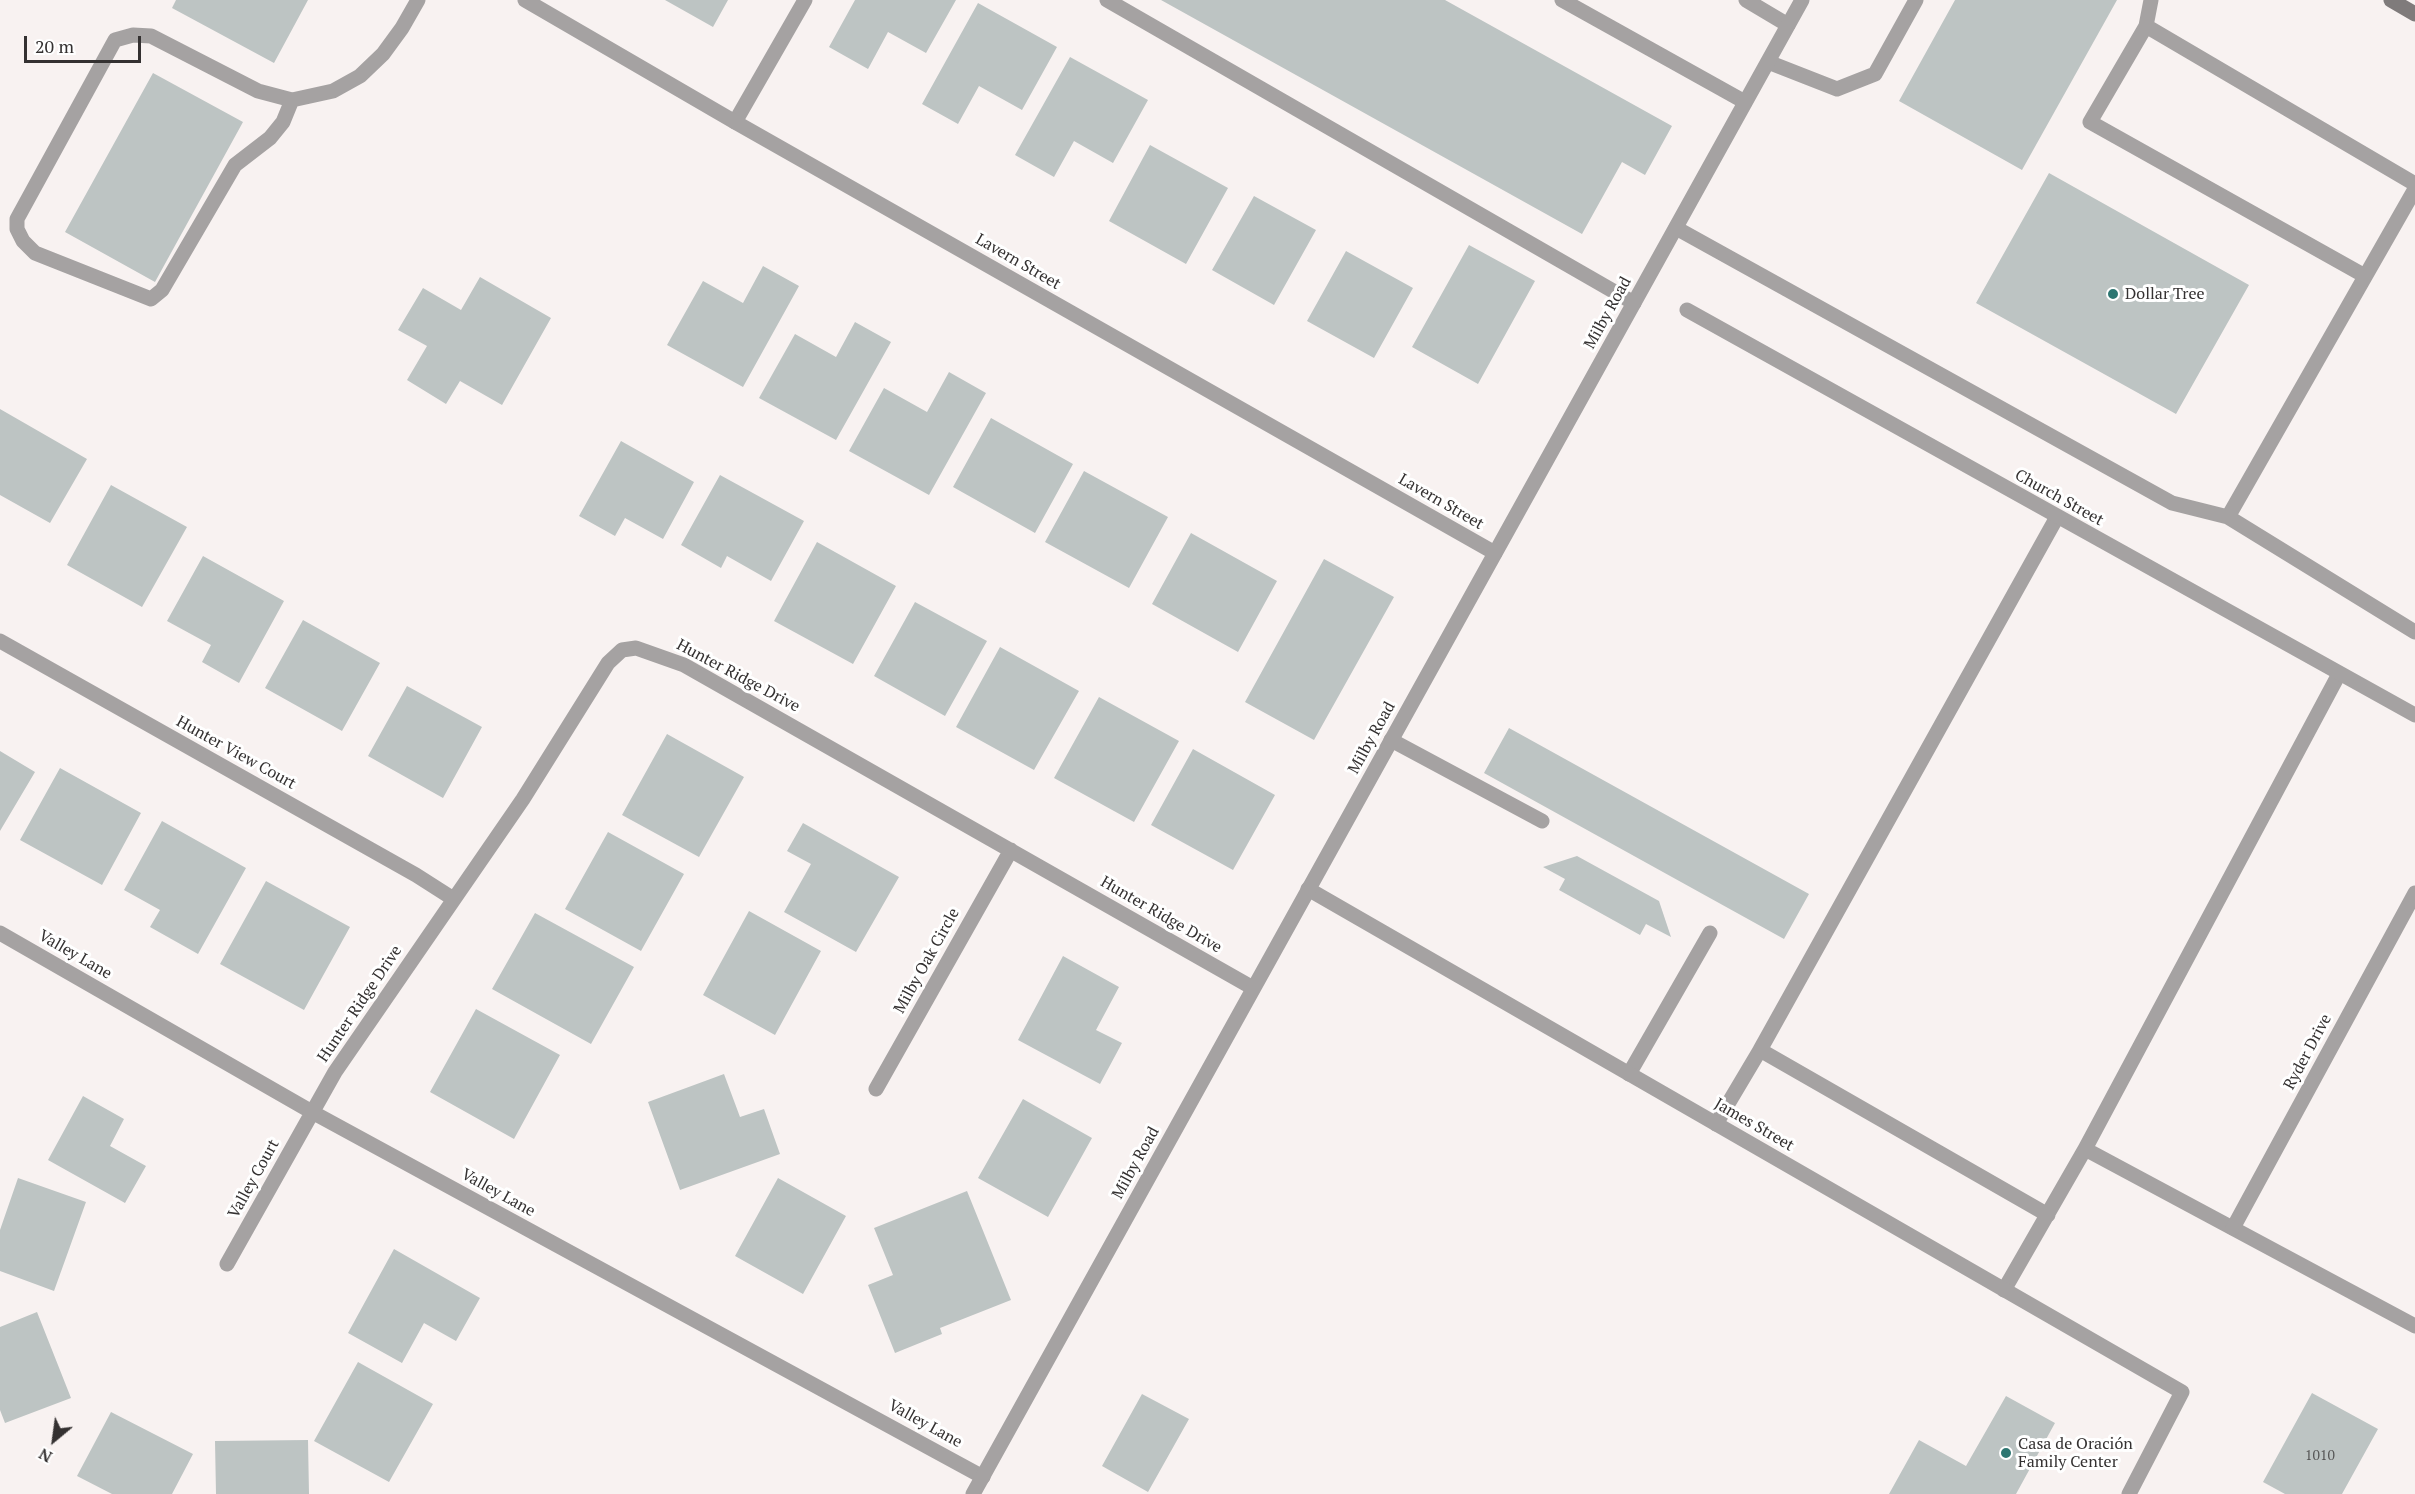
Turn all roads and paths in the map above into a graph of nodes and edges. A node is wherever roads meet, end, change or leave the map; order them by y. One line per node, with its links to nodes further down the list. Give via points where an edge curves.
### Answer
1 (418, 0): 15 (street, via 383,54 360,76 333,91)
2 (525, 0): 17 (street, Lavern Street)
3 (805, 0): 17 (street)
4 (1107, 0): 22 (street)
5 (1562, 0): 16 (street)
6 (1746, 0): 12 (street)
7 (1802, 0): 12 (street, Milby Road)
8 (1916, 0): 14 (street, via 1875,74 1837,89)
9 (2151, 0): 13 (street)
10 (2391, 0): 11 (main road)
11 (2415, 14)
12 (1788, 25): 14 (street, Milby Road)
13 (2146, 26): 18 (street); 21 (street, via 2090,122)
14 (1768, 62): 16 (street, Milby Road)
15 (292, 100): 15 (street, via 258,91 151,36 116,40 18,219 17,229 35,253 151,299 162,290 235,165 270,138 283,122)
16 (1745, 102): 20 (street, Milby Road)
17 (735, 122): 26 (street, Lavern Street)
18 (2415, 184)
19 (2415, 189): 21 (street)
20 (1676, 228): 22 (street, Milby Road); 25 (street, via 2172,503)
21 (2365, 276): 25 (street)
22 (1634, 303): 26 (street, Milby Road)
23 (1687, 310): 24 (street, Church Street)
24 (2056, 517): 29 (street, Church Street); 40 (street)
25 (2228, 517): 27 (street)
26 (1495, 553): 31 (street, Milby Road)
27 (2415, 632)
28 (0, 641): 36 (street, Hunter View Court)
29 (2338, 674): 30 (street, Church Street); 45 (street)
30 (2415, 715)
31 (1391, 740): 32 (street); 34 (street, Milby Road)
32 (1542, 820)
33 (1011, 850): 36 (street, Hunter Ridge Drive, via 702,674 636,648 622,650 609,663 522,799); 39 (street, Hunter Ridge Drive); 42 (street, Milby Oak Circle)
34 (1308, 890): 39 (street, Milby Road); 41 (street, James Street)
35 (2415, 893): 47 (street, Ryder Drive)
36 (452, 898): 43 (street, Hunter Ridge Drive)
37 (0, 933): 43 (street, Valley Lane)
38 (1710, 933): 41 (street)
39 (1253, 988): 51 (street, Milby Road)
40 (1760, 1050): 44 (street); 46 (street)
41 (1629, 1074): 44 (street, James Street)
42 (876, 1089)
43 (312, 1112): 48 (street, Valley Court); 51 (street, Valley Lane)
44 (1716, 1124): 49 (street, James Street)
45 (2085, 1149): 46 (street); 47 (street)
46 (2048, 1215): 49 (street)
47 (2233, 1228): 50 (street)
48 (227, 1264)
49 (2004, 1290): 53 (street, James Street, via 2181,1392)
50 (2415, 1326)
51 (983, 1477): 52 (street, Milby Road)
52 (973, 1494)
53 (2129, 1494)

